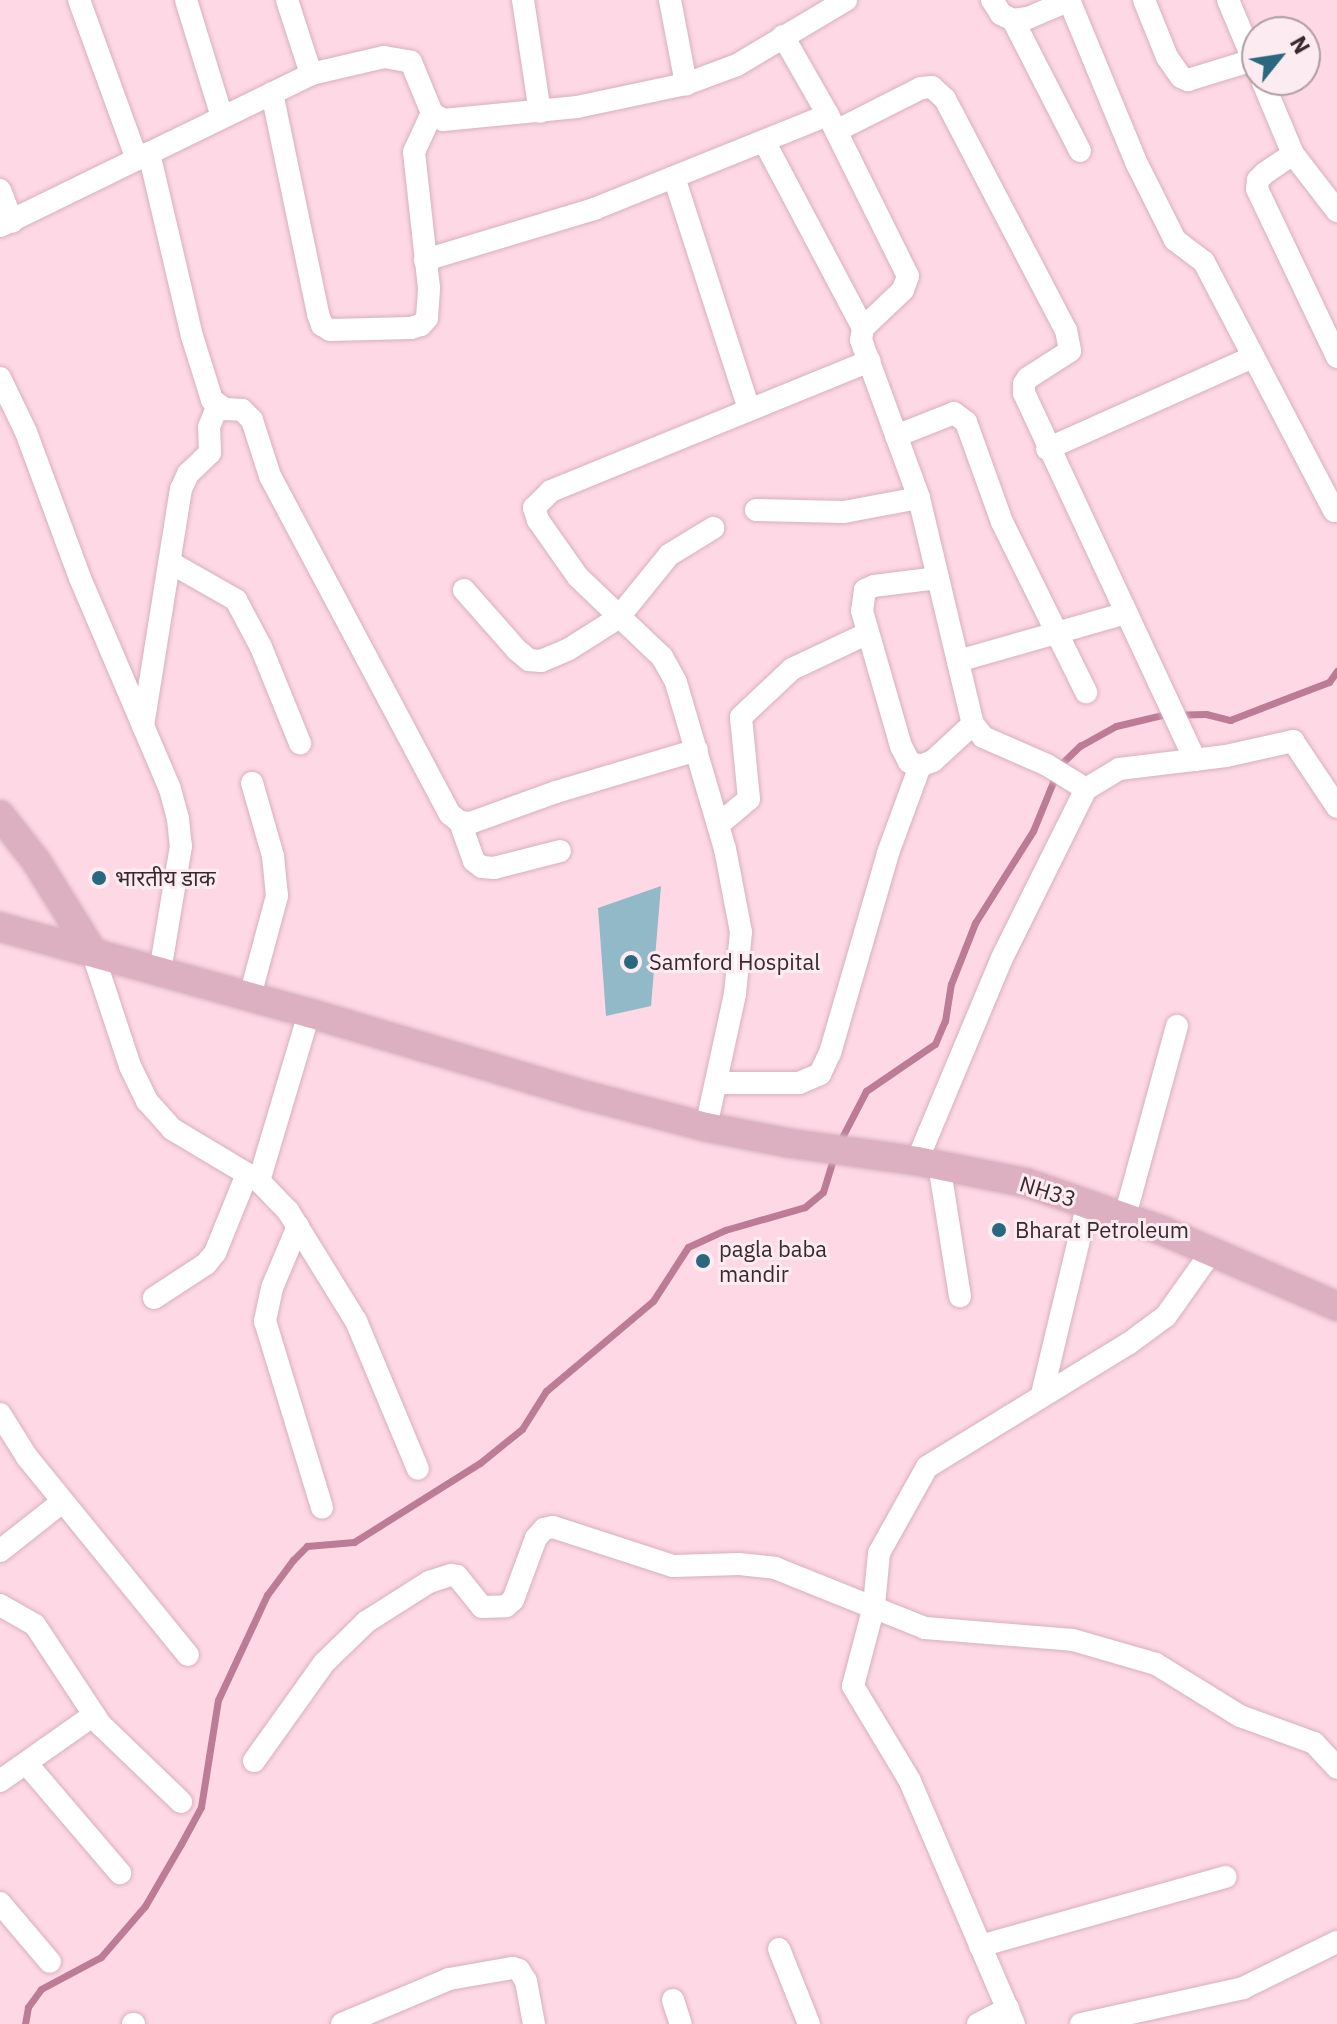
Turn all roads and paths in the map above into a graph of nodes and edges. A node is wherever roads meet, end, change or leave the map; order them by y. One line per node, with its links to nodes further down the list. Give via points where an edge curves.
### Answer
1 (79, 0): 26 (street)
2 (186, 0): 21 (street)
3 (287, 0): 15 (street)
4 (523, 0): 19 (street)
5 (670, 0): 16 (street)
6 (846, 0): 13 (street)
7 (992, 0): 11 (street)
8 (1070, 0): 11 (street); 33 (street, via 1137,164 1175,240 1204,262)
9 (1144, 0): 14 (street, via 1181,77)
10 (1228, 0): 12 (street)
11 (1013, 20): 24 (street)
12 (1241, 31)
13 (783, 36): 16 (street, via 737,65); 22 (street)
14 (1241, 72)
15 (311, 74): 17 (street); 20 (street, via 384,57 411,62)
16 (686, 84): 19 (street)
17 (272, 93): 21 (street); 31 (street, via 322,325 344,331 421,325 429,305)
18 (1268, 96): 25 (street)
19 (540, 112): 20 (street, via 463,121 443,120)
20 (432, 113): 31 (street, via 414,152)
21 (222, 117): 26 (street)
22 (832, 123): 23 (street); 32 (street, via 908,276 903,290); 41 (street, via 921,88 932,87 945,99 1069,338 1065,357 1024,384)
23 (764, 141): 27 (street); 32 (street)
24 (1080, 151)
25 (1293, 154): 29 (street); 34 (street, via 1265,173 1257,189)
26 (143, 156): 30 (street); 38 (street, via 204,380)
27 (674, 177): 31 (street, via 594,209); 39 (street)
28 (0, 190): 30 (street)
29 (1332, 197)
30 (6, 224)
31 (425, 260)
32 (863, 328): 35 (street, via 861,340)
33 (1253, 357): 41 (street); 44 (street)
34 (1337, 357)
35 (869, 361): 39 (street); 40 (street)
36 (0, 378): 37 (street)
37 (6, 404): 56 (street)
38 (218, 405): 46 (street, via 209,427 210,453 181,489); 65 (street, via 242,410 252,420 270,476 441,803)
39 (749, 409): 50 (street, via 538,500 538,520 578,577)
40 (896, 436): 42 (street); 52 (street, via 944,415 962,416 1002,522)
41 (1047, 449): 49 (street)
42 (919, 498): 43 (street, via 844,512); 47 (street)
43 (756, 510)
44 (1334, 511)
45 (713, 528): 50 (street, via 669,555)
46 (171, 563): 56 (street); 57 (street, via 236,600)
47 (938, 578): 51 (street, via 865,590 862,611); 53 (street)
48 (464, 590): 50 (street, via 529,660 550,658)
49 (1126, 613): 52 (street); 59 (street)
50 (618, 618): 58 (street, via 662,657 676,682)
51 (868, 633): 60 (street, via 901,746 909,762); 66 (street, via 792,669 741,717 749,799)
52 (1057, 633): 53 (street); 54 (street)
53 (958, 661): 55 (street)
54 (1086, 692)
55 (973, 724): 60 (street, via 933,761); 62 (street, via 983,737)
56 (143, 726): 70 (street, via 170,789 181,846)
57 (300, 743)
58 (697, 750): 65 (street); 66 (street)
59 (1195, 760): 62 (street, via 1119,769); 63 (street, via 1293,741)
60 (920, 766): 74 (street, via 820,1074 799,1083)
61 (252, 783): 71 (street, via 273,856 277,896)
62 (1080, 784): 76 (street, via 1001,960)
63 (1337, 807)
64 (0, 815): 69 (main road, via 36,861)
65 (460, 822): 67 (street, via 474,861 482,867)
66 (718, 825): 74 (street, via 741,932)
67 (560, 851)
68 (0, 927): 69 (main road, NH33)
69 (92, 951): 70 (main road, NH33); 77 (street, via 147,1101 172,1129)
70 (160, 971): 71 (main road, NH33)
71 (250, 996): 72 (main road, NH33)
72 (309, 1013): 75 (main road, NH33); 77 (street)
73 (1177, 1026): 79 (street)
74 (718, 1083): 75 (street)
75 (706, 1127): 76 (main road, NH33)
76 (928, 1162): 78 (main road, NH33, via 1027,1183); 82 (street)
77 (253, 1177): 80 (street); 83 (street, via 215,1253)
78 (1088, 1203): 79 (main road, NH33); 85 (street)
79 (1125, 1216): 81 (main road, NH33)
80 (298, 1226): 88 (street, via 356,1321); 90 (street, via 272,1288 265,1321)
81 (1212, 1251): 84 (main road, NH33); 85 (street, via 1166,1316)
82 (960, 1296)
83 (154, 1298)
84 (1337, 1306)
85 (1042, 1394): 93 (street, via 927,1467 879,1553)
86 (0, 1414): 87 (street)
87 (6, 1438): 89 (street)
88 (418, 1469)
89 (62, 1502): 91 (street); 94 (street)
90 (322, 1507)
91 (0, 1551)
92 (0, 1605): 95 (street, via 43,1634)
93 (874, 1606): 96 (street, via 775,1568 673,1566 553,1527 544,1529 506,1606 482,1607 451,1575 429,1582 366,1622 324,1663); 98 (street, via 925,1628 1073,1640 1156,1664 1240,1716 1314,1743); 105 (street, via 853,1686 910,1781)
94 (188, 1655)
95 (94, 1715): 97 (street); 100 (street)
96 (254, 1761)
97 (26, 1763): 99 (street); 101 (street)
98 (1337, 1768)
99 (0, 1781)
100 (181, 1802)
101 (120, 1873)
102 (1226, 1877): 105 (street)
103 (0, 1903): 107 (street)
104 (1337, 1942): 115 (street, via 1243,1988)
105 (980, 1946): 109 (street)
106 (779, 1949): 113 (street)
107 (50, 1962)
108 (673, 2000): 112 (street)
109 (1011, 2017): 114 (street)
110 (342, 2024): 111 (street, via 449,1979 513,1968 526,1981)
111 (534, 2024)
112 (681, 2024)
113 (809, 2024)
114 (978, 2024)
115 (1081, 2024)

